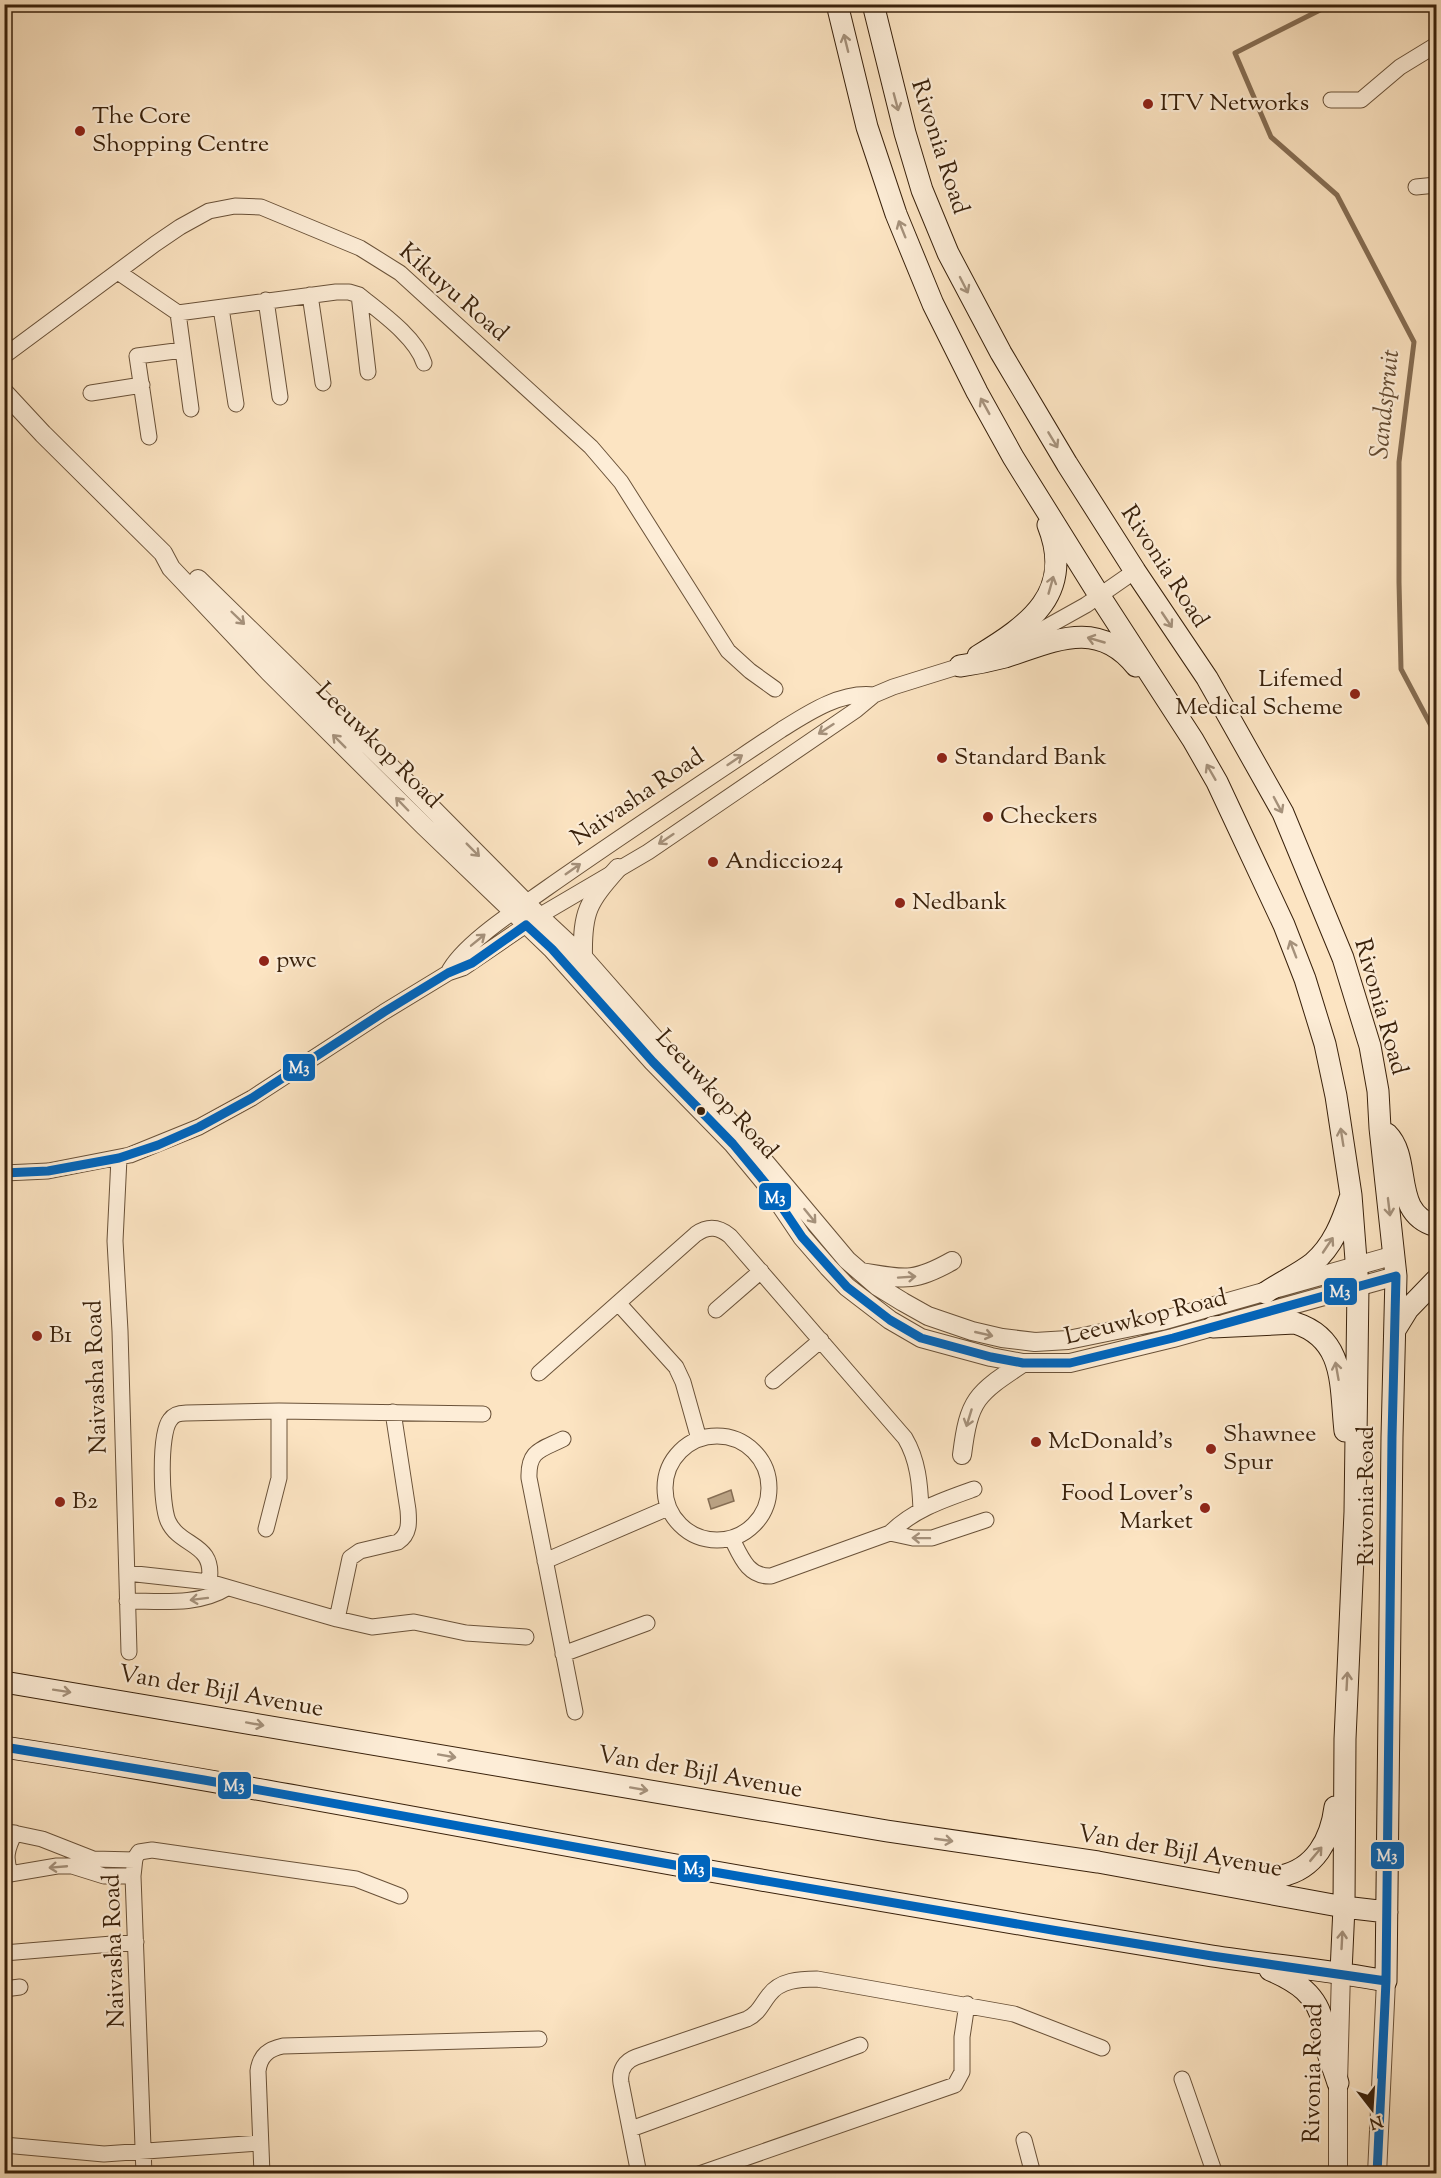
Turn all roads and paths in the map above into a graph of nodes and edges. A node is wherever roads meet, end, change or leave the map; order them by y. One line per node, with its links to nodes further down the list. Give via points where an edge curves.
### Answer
1 (837, 4): 25 (main road, Rivonia Road, one-way to 1, via 933,304 896,214 867,127)
2 (873, 4): 26 (main road, Rivonia Road, one-way to 26, via 922,190 948,253 1001,353)
3 (1437, 45): 4 (street, via 1361,99)
4 (1331, 100)
5 (1437, 185): 6 (street)
6 (1416, 187)
7 (118, 272): 12 (street); 14 (street, Kikuyu Road); 29 (street, Kikuyu Road, via 199,216 236,206 276,212 381,260 436,303 591,447 621,482 728,651)
8 (310, 295): 9 (street); 10 (street); 17 (street)
9 (359, 295): 15 (street, via 410,339); 16 (street)
10 (266, 300): 11 (street); 21 (street)
11 (221, 308): 12 (street); 22 (street)
12 (178, 313): 13 (street)
13 (183, 350): 18 (street, via 137,356); 23 (street)
14 (4, 356)
15 (424, 363)
16 (368, 372)
17 (323, 382)
18 (142, 385): 20 (street); 24 (street)
19 (4, 392): 33 (street, Leeuwkop Road, via 163,553 171,568 269,672 424,826)
20 (91, 393)
21 (280, 397)
22 (236, 404)
23 (191, 409)
24 (149, 437)
25 (1013, 457): 27 (main road, Rivonia Road); 28 (main road, one-way to 25, via 1022,628 1045,603 1052,586 1053,537)
26 (1134, 571): 27 (street, Naivasha Road); 37 (main road, Rivonia Road, one-way to 37, via 1207,678 1283,813 1356,1000 1370,1046)
27 (1099, 595): 28 (street, Naivasha Road, via 1003,651); 31 (main road, Rivonia Road)
28 (962, 666): 30 (street, Naivasha Road); 31 (main road, one-way to 28, via 1132,661 1097,640 1071,636 1055,639 990,661)
29 (775, 689)
30 (874, 695): 32 (street, Naivasha Road, one-way to 32, via 648,852); 33 (street, Naivasha Road, one-way to 30, via 799,719 848,696)
31 (1193, 740): 40 (main road, Rivonia Road, one-way to 31, via 1325,1044 1305,979 1231,808)
32 (618, 868): 34 (street, Naivasha Road); 35 (street, via 589,905 582,932)
33 (519, 907): 34 (street, Leeuwkop Road); 36 (street, Naivasha Road, one-way to 33, via 463,952)
34 (532, 921): 35 (street, Leeuwkop Road); 36 (street, Naivasha Road, via 472,963); 54 (street, Leeuwkop Road, via 552,949 653,1062 733,1143 802,1237 847,1287 921,1338)
35 (583, 957): 45 (street, Leeuwkop Road, one-way to 45)
36 (448, 973): 38 (street, Naivasha Road, via 252,1098 199,1127)
37 (1380, 1128): 41 (main road, via 1395,1146 1412,1209 1418,1217); 43 (main road, Rivonia Road, one-way to 43)
38 (114, 1159): 39 (street, via 48,1171); 72 (street, Naivasha Road)
39 (4, 1173)
40 (1351, 1195): 46 (main road, Rivonia Road); 48 (main road, one-way to 40, via 1323,1254 1342,1222)
41 (1437, 1226)
42 (952, 1261): 45 (street, one-way to 42, via 913,1278)
43 (1395, 1266): 46 (street, Leeuwkop Road); 52 (main road, Rivonia Road)
44 (761, 1271): 49 (street, via 721,1229 704,1228); 50 (street); 53 (street)
45 (860, 1272): 48 (street, Leeuwkop Road, one-way to 48, via 928,1316 992,1336 1035,1342 1107,1333)
46 (1357, 1276): 48 (street, Leeuwkop Road); 51 (street, Leeuwkop Road); 66 (main road, Rivonia Road)
47 (1437, 1280): 52 (main road, via 1408,1309)
48 (1266, 1293)
49 (619, 1304): 55 (street); 61 (street, via 676,1366)
50 (716, 1310)
51 (1213, 1327): 54 (street, Leeuwkop Road, via 1079,1362); 66 (main road, one-way to 51, via 1337,1369 1329,1345 1306,1326 1295,1323)
52 (1395, 1331): 92 (main road, Rivonia Road)
53 (821, 1340): 56 (street); 65 (street, via 905,1438 915,1458)
54 (1023, 1363): 62 (street, one-way to 62, via 992,1383 978,1398 966,1423)
55 (539, 1373)
56 (773, 1381)
57 (279, 1411): 58 (street); 68 (street, via 279,1478); 73 (street, via 186,1413 168,1422 162,1453 165,1510 172,1528 204,1552 211,1569)
58 (393, 1412): 59 (street); 76 (street, via 409,1525 398,1542 360,1551 351,1558)
59 (483, 1414)
60 (563, 1439): 71 (street, via 536,1452 529,1462)
61 (699, 1439): 64 (street, via 687,1445 669,1467 665,1487); 70 (street, via 733,1438 748,1445 768,1472 770,1488 760,1520)
62 (962, 1455)
63 (974, 1489): 65 (street)
64 (668, 1508): 70 (street, via 688,1532 717,1541); 71 (street)
65 (921, 1510): 69 (street)
66 (1355, 1512): 83 (main road, Rivonia Road, one-way to 66)
67 (986, 1520): 69 (street, one-way to 69, via 932,1538)
68 (266, 1529)
69 (890, 1533): 70 (street, via 762,1577 748,1568)
70 (732, 1539)
71 (545, 1561): 80 (street)
72 (127, 1573): 73 (street); 75 (street, Naivasha Road)
73 (209, 1582): 74 (street)
74 (227, 1588): 75 (street, one-way to 75, via 201,1600); 76 (street)
75 (127, 1598): 79 (street, Naivasha Road)
76 (337, 1618): 78 (street, via 372,1627 414,1622 466,1633)
77 (647, 1623): 80 (street)
78 (526, 1637)
79 (129, 1652)
80 (564, 1654): 82 (street)
81 (4, 1682): 87 (main road, Van der Bijl Avenue, one-way to 87, via 886,1831)
82 (575, 1712)
83 (1345, 1739): 87 (main road, one-way to 83, via 1266,1877 1293,1872 1315,1857 1330,1832); 91 (main road, Rivonia Road)
84 (4, 1747): 95 (main road)
85 (10, 1832): 86 (street, via 42,1839 93,1859); 88 (street)
86 (135, 1860): 89 (street, Naivasha Road); 90 (street, Naivasha Road, via 139,1852 152,1850 356,1879)
87 (1098, 1862): 91 (main road, Van der Bijl Avenue)
88 (8, 1875): 89 (street, one-way to 88, via 104,1876 72,1866)
89 (134, 1876): 93 (street, Naivasha Road)
90 (400, 1896)
91 (1344, 1907): 92 (main road, Van der Bijl Avenue); 96 (main road, Rivonia Road, one-way to 91)
92 (1387, 1912): 97 (main road, Rivonia Road)
93 (136, 1942): 94 (street); 110 (street, Naivasha Road)
94 (4, 1953)
95 (1249, 1961): 96 (main road); 105 (main road, via 1286,1977 1309,1994 1319,2010)
96 (1341, 1972): 97 (main road); 105 (street, Rivonia Road)
97 (1386, 1981): 118 (street, Rivonia Road)
98 (20, 1987): 99 (street)
99 (4, 1989)
100 (967, 2004): 103 (street, via 1014,2014); 106 (street, via 817,1979 787,1982 777,1986 757,2014 625,2064 620,2077); 114 (street, via 962,2072 955,2085)
101 (539, 2039): 108 (street, via 275,2048 261,2058 258,2071)
102 (860, 2045): 106 (street)
103 (1102, 2048)
104 (1182, 2079): 116 (street)
105 (1338, 2083): 117 (street, Rivonia Road)
106 (631, 2129): 113 (street)
107 (1024, 2140): 115 (street)
108 (260, 2143): 110 (street); 112 (street)
109 (4, 2145): 110 (street, via 104,2154)
110 (144, 2151): 111 (street, Naivasha Road)
111 (144, 2174)
112 (262, 2174)
113 (639, 2174)
114 (699, 2174)
115 (1033, 2174)
116 (1215, 2174)
117 (1338, 2174)
118 (1377, 2174)

